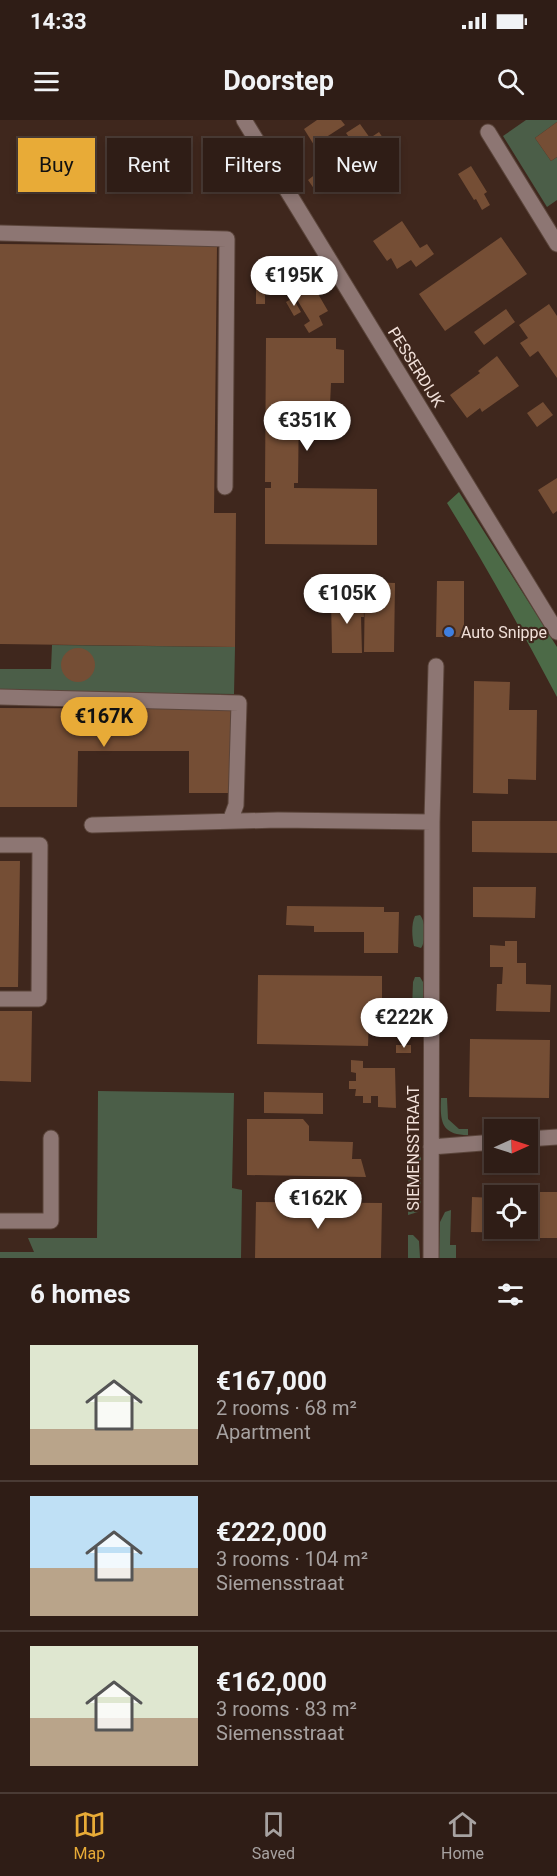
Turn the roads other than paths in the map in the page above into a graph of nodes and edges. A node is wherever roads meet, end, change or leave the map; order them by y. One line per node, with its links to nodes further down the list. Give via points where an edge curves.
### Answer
1 (244, 120): 6 (street, PESSERDIJK)
2 (488, 132): 4 (street)
3 (0, 233): 5 (street, via 227,239)
4 (557, 243)
5 (225, 487)
6 (557, 632)
7 (436, 666): 10 (street, SIEMENSSTRAAT)
8 (0, 697): 9 (street, via 239,703 236,805)
9 (230, 821): 10 (street); 11 (street)
10 (432, 822): 18 (street, SIEMENSSTRAAT)
11 (92, 825)
12 (0, 845): 13 (street, via 40,845 39,999)
13 (0, 999)
14 (557, 1137): 16 (street)
15 (51, 1138): 19 (street, via 51,1221)
16 (538, 1138)
17 (484, 1143): 18 (street)
18 (431, 1147): 20 (street, SIEMENSSTRAAT)
19 (0, 1221)
20 (431, 1258)

